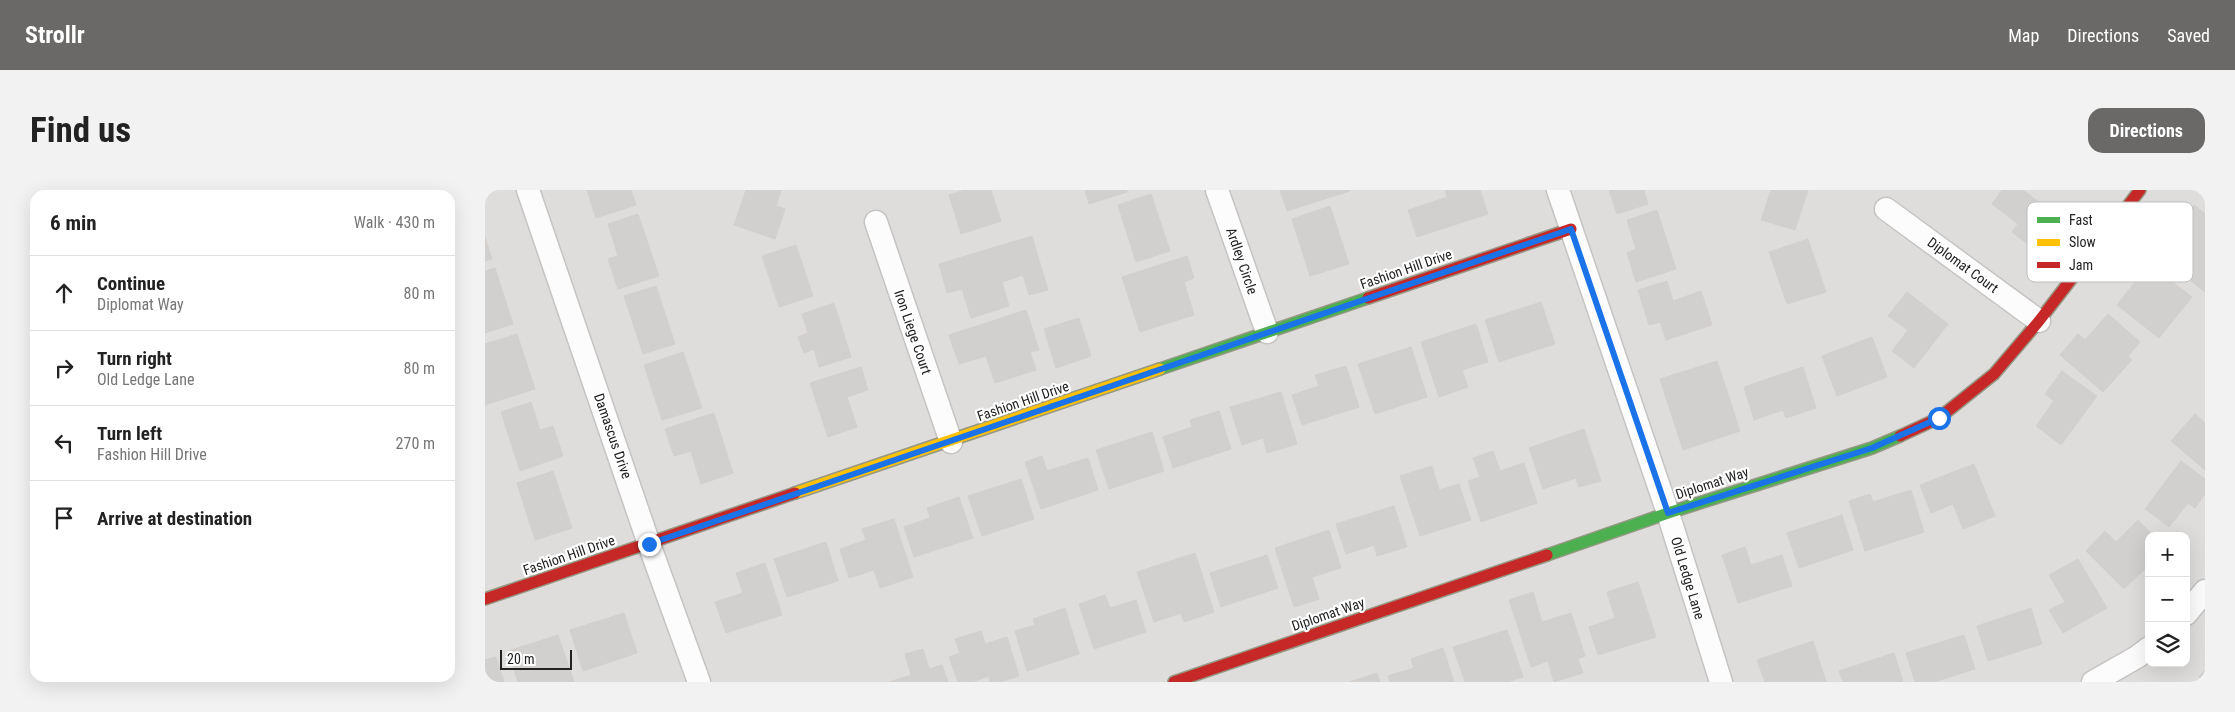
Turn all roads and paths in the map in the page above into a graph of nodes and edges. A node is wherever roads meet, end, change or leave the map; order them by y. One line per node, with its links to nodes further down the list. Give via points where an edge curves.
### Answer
1 (528, 190): 14 (street, Damascus Drive)
2 (1217, 190): 11 (street, Ardley Circle)
3 (1558, 190): 8 (street, Old Ledge Lane)
4 (2140, 190): 5 (street, Diplomat Way)
5 (2131, 202)
6 (1886, 209): 10 (street, Diplomat Court)
7 (876, 222): 12 (street, Iron Liege Court)
8 (1571, 229): 11 (street, Fashion Hill Drive); 13 (street, Old Ledge Lane)
9 (2069, 282): 10 (street, Diplomat Way)
10 (2039, 321): 13 (street, Diplomat Way, via 1994,374 1939,418 1872,448)
11 (1267, 332): 12 (street, Fashion Hill Drive)
12 (951, 442): 14 (street, Fashion Hill Drive)
13 (1668, 513): 20 (street, Diplomat Way); 21 (street, Old Ledge Lane)
14 (649, 544): 16 (street, Fashion Hill Drive); 19 (street, Damascus Drive)
15 (2205, 590): 17 (street)
16 (485, 600)
17 (2190, 609)
18 (2145, 651): 22 (street)
19 (699, 682)
20 (1174, 682)
21 (1721, 682)
22 (2093, 682)

